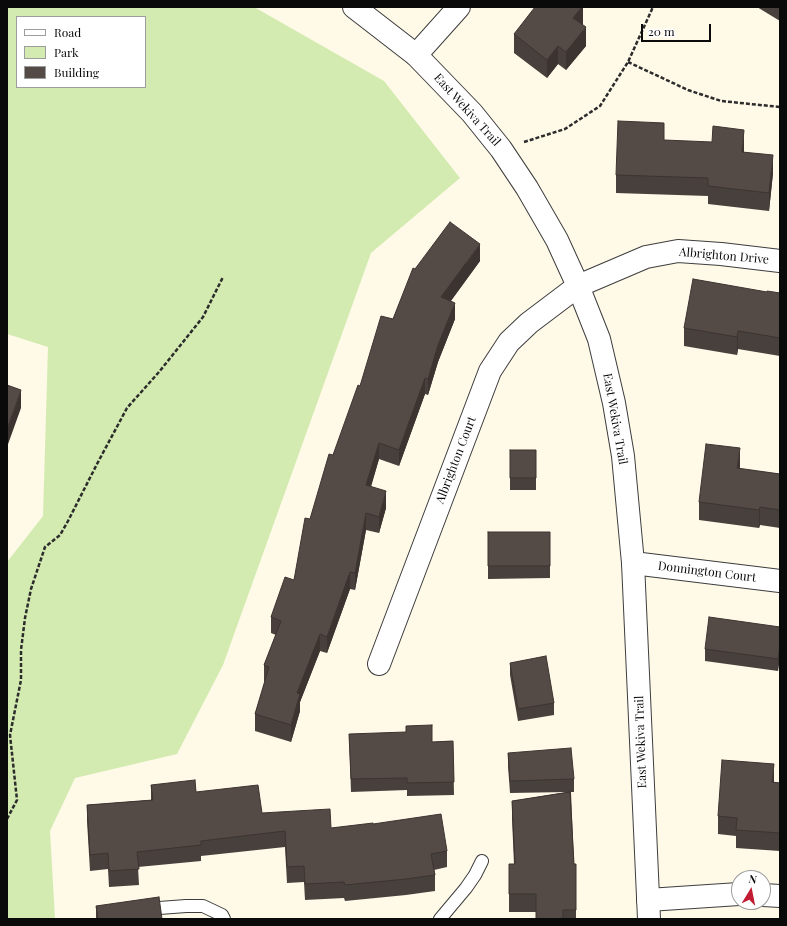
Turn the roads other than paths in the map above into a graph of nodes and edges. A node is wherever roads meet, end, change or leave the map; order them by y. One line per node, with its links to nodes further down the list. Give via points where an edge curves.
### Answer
1 (354, 7): 3 (street, East Wekiva Trail)
2 (459, 7): 3 (street)
3 (416, 55): 5 (street, East Wekiva Trail, via 472,113 501,149 553,234)
4 (780, 261): 5 (street, Albrighton Drive, via 678,251 646,257)
5 (578, 286): 6 (street, East Wekiva Trail, via 599,339 614,403); 8 (street, Albrighton Court, via 514,337 490,371)
6 (633, 563): 7 (street, Donnington Court); 12 (street, East Wekiva Trail)
7 (780, 581)
8 (379, 664)
9 (482, 861): 14 (lane, via 466,888)
10 (731, 895): 12 (street)
11 (133, 910): 13 (lane, via 203,906 222,915)
12 (648, 910)
13 (224, 919)
14 (440, 919)

